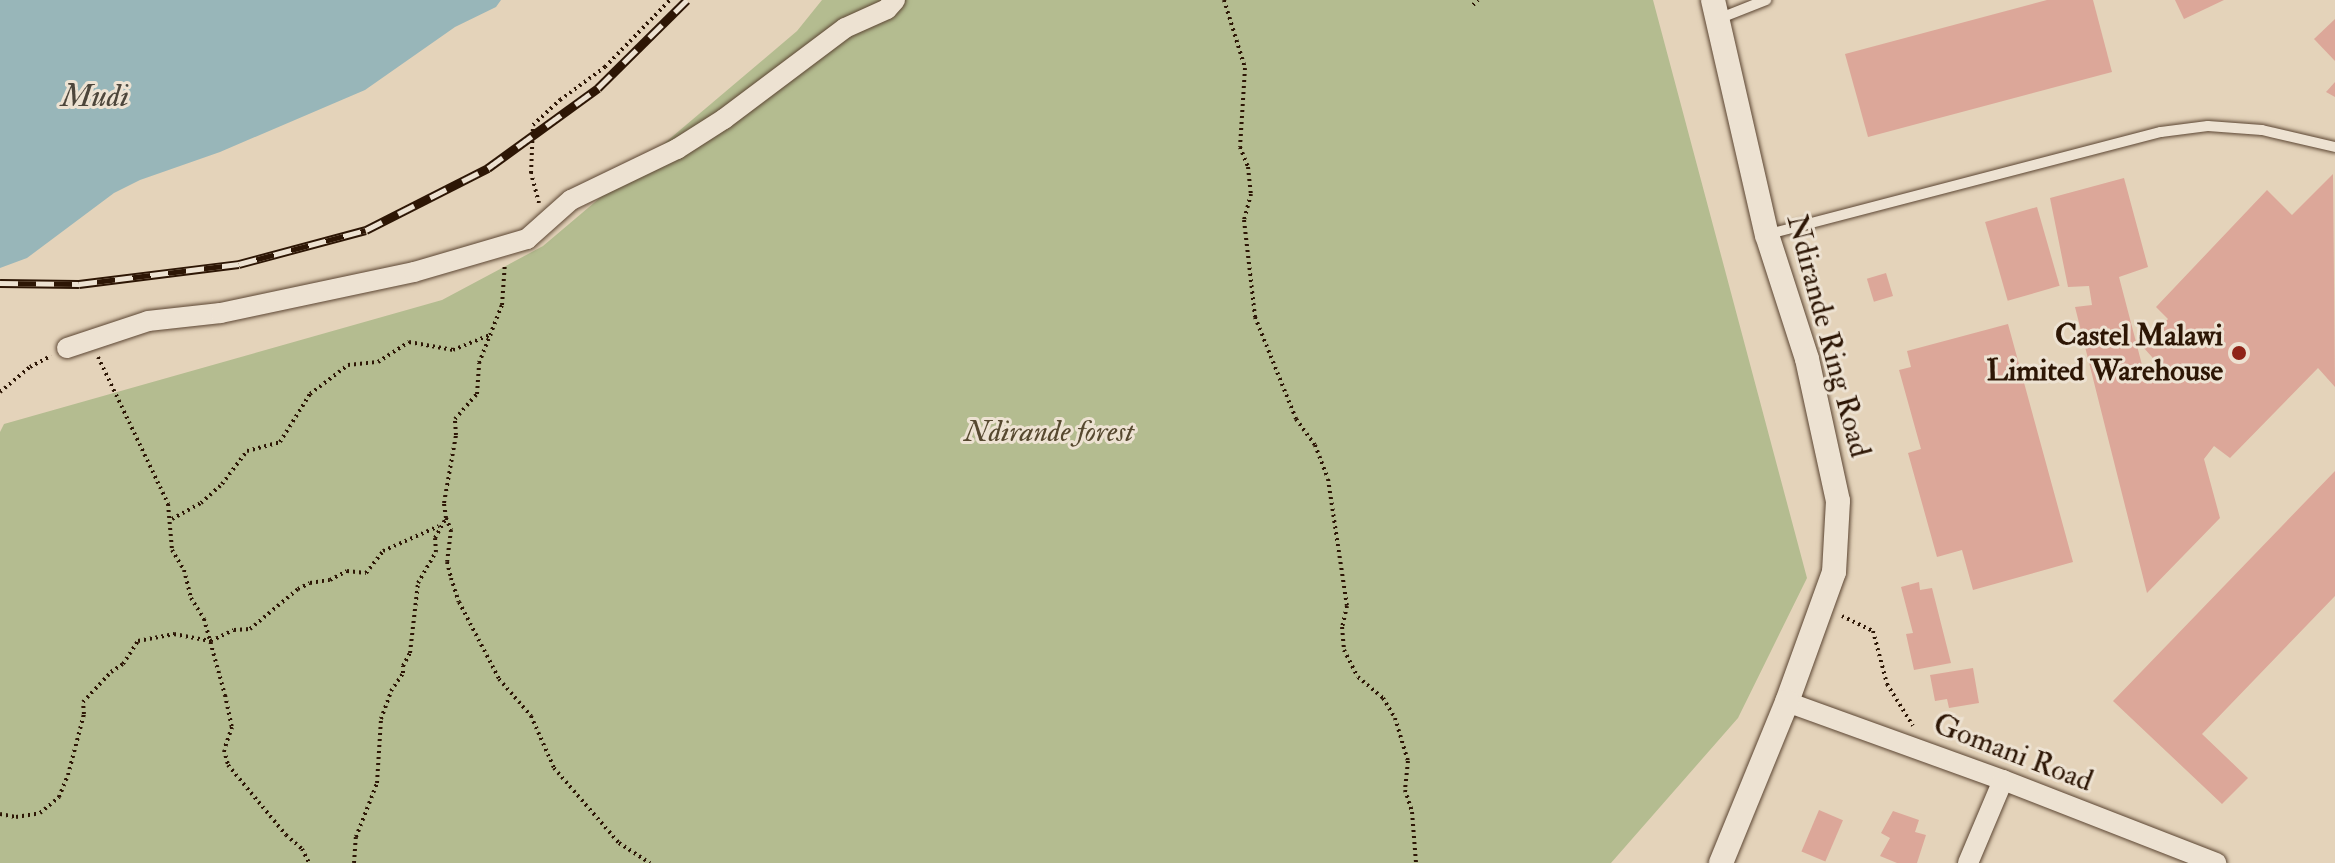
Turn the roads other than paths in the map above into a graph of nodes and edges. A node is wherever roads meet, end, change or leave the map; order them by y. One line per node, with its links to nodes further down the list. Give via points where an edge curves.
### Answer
1 (895, 0): 6 (street, via 845,28 689,142 571,200 527,239 414,272 221,313 148,321)
2 (1766, 0): 3 (lane)
3 (1716, 9): 5 (street, Ndirande Ring Road)
4 (2335, 147): 5 (lane, via 2262,130 2208,126 2161,132)
5 (1767, 235): 7 (street, Ndirande Ring Road, via 1807,359 1838,501 1834,572)
6 (67, 348)
7 (1787, 702): 8 (street, Gomani Road); 9 (street, Ndirande Ring Road)
8 (2003, 780): 10 (street); 11 (street, Gomani Road)
9 (1721, 863)
10 (1968, 863)
11 (2216, 863)

